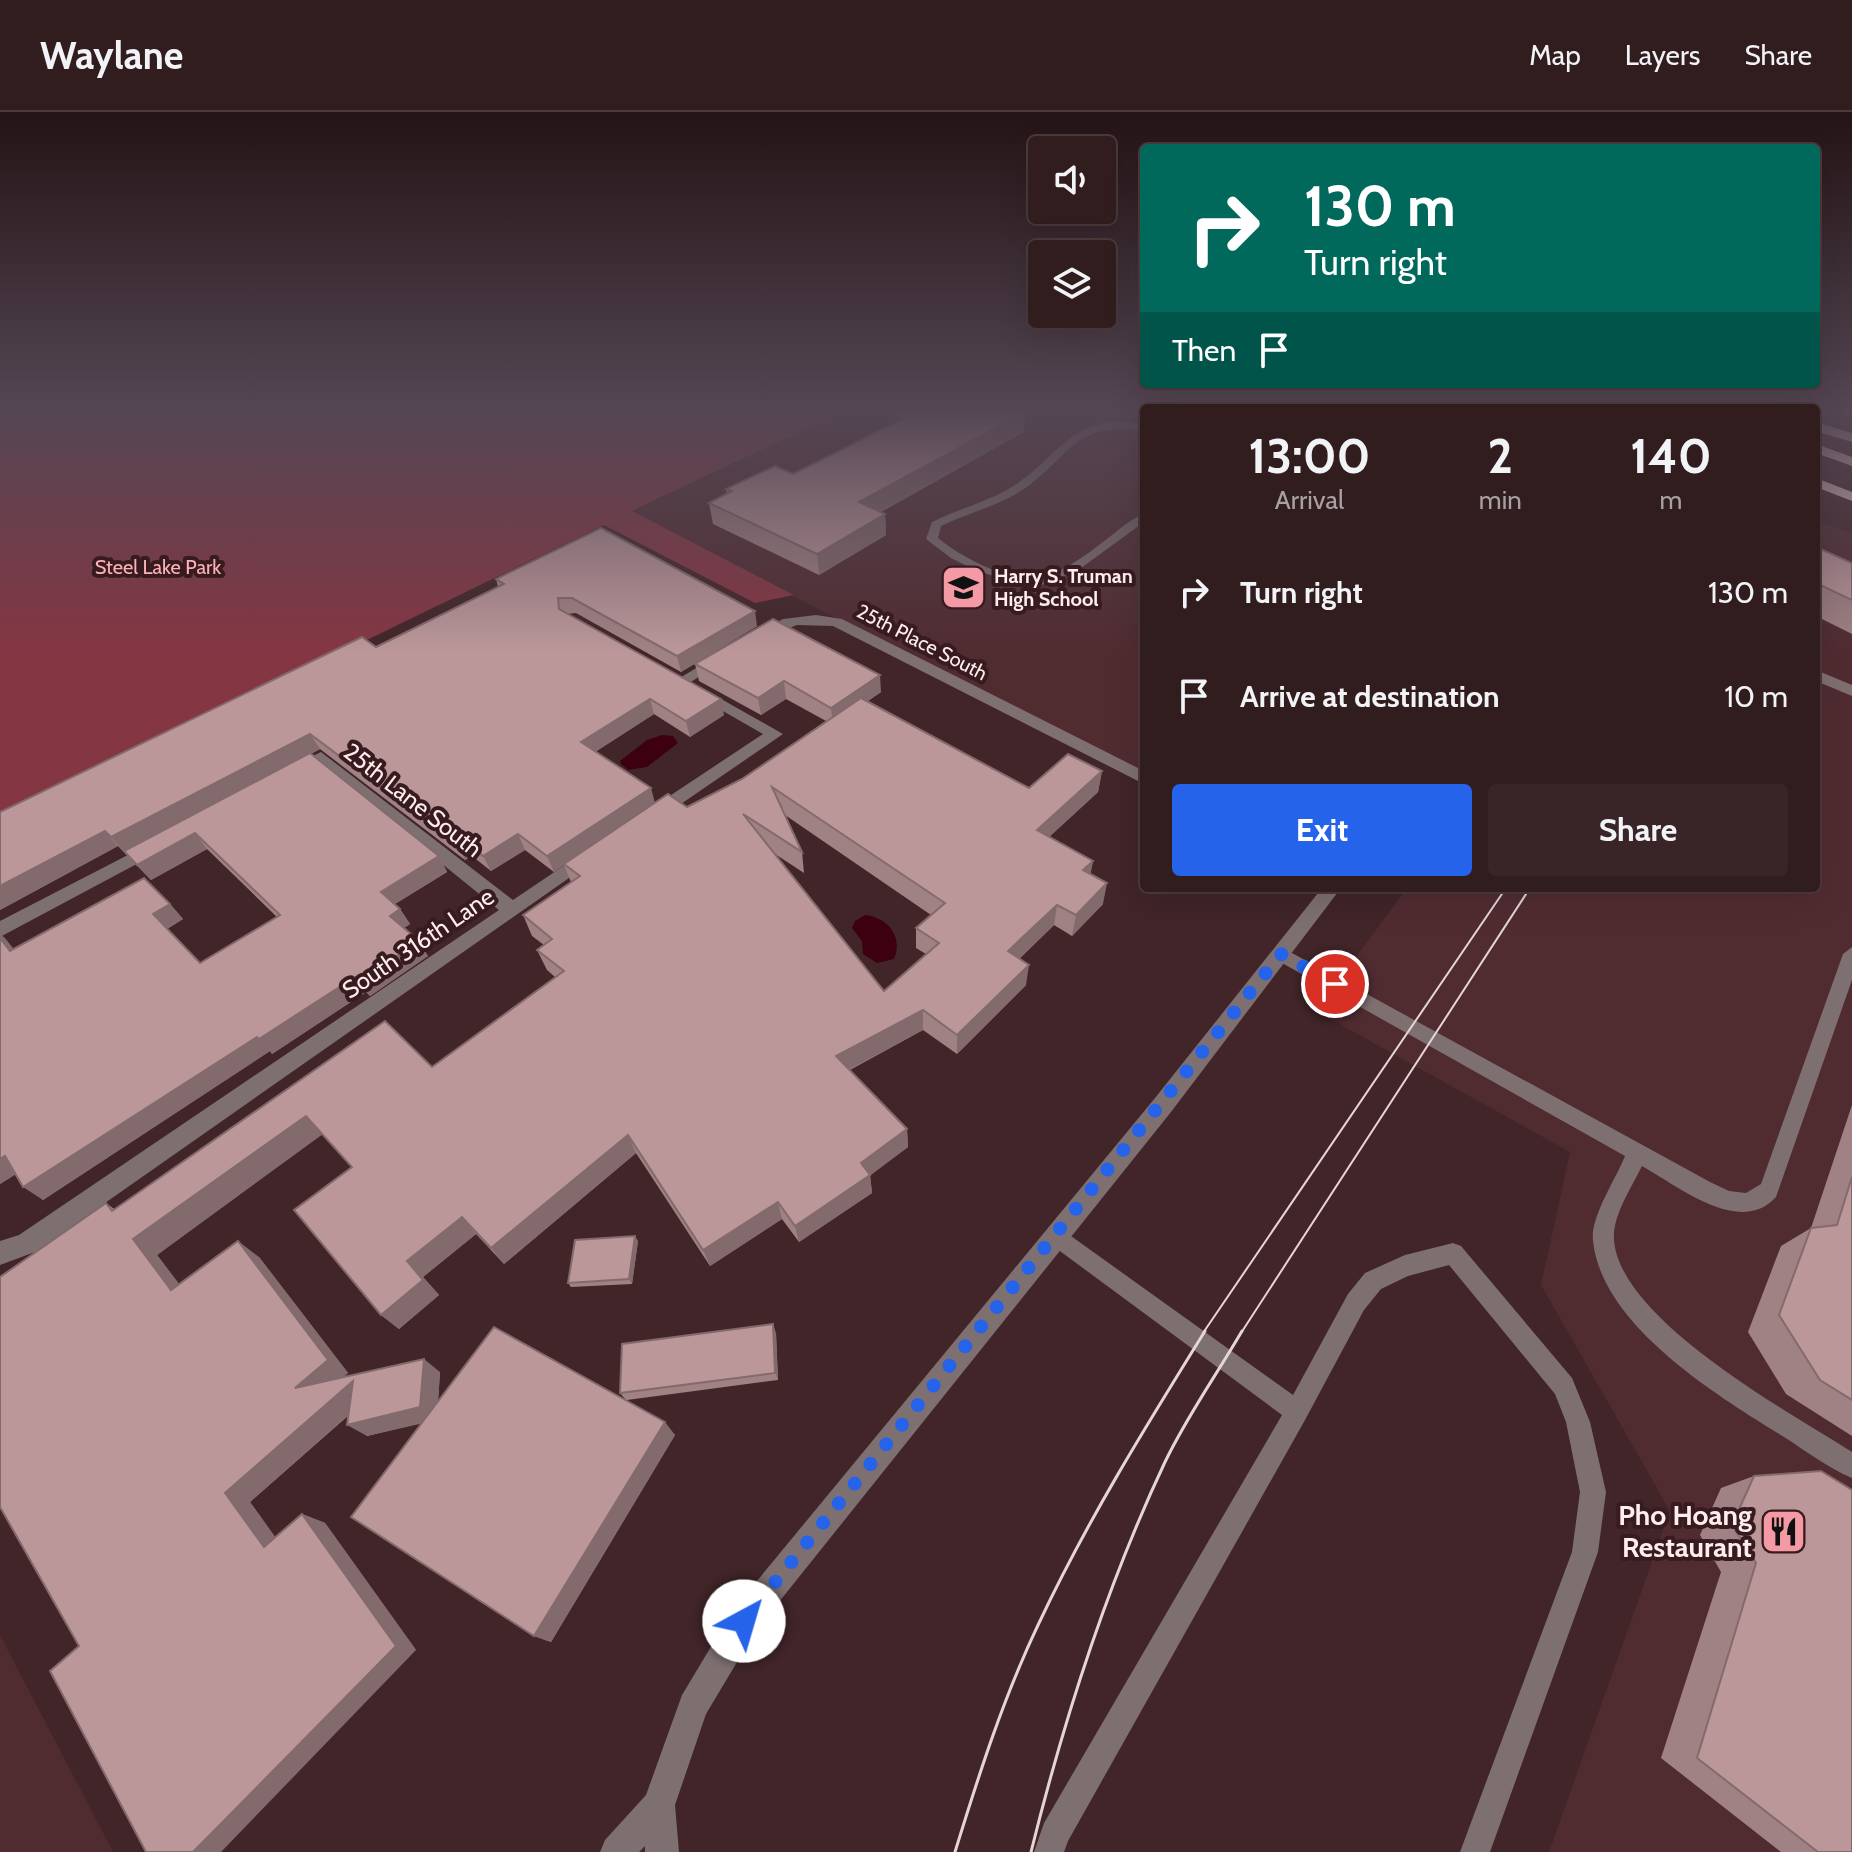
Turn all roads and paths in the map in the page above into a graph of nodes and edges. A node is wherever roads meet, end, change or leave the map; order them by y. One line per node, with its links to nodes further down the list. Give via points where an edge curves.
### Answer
1 (1007, 491): 2 (lane, via 936,524 932,539 950,555 986,570 1040,581 1062,575)
2 (1140, 520)
3 (1820, 677): 4 (street)
4 (1852, 691)
5 (1140, 776): 7 (street, 25th Place South, via 837,622 797,618 674,678 775,734)
6 (283, 778): 11 (street, 25th Lane South, via 321,757)
7 (642, 822)
8 (175, 836): 12 (street)
9 (603, 849): 11 (street, South 316th Lane)
10 (1329, 892): 13 (street)
11 (512, 910): 17 (street, South 316th Lane, via 26,1244)
12 (0, 930)
13 (1281, 954): 15 (lane); 16 (street)
14 (1852, 954): 15 (lane, via 1769,1190 1760,1201 1724,1199)
15 (1637, 1153): 19 (lane, via 1603,1240 1611,1273 1624,1295 1684,1355)
16 (1057, 1236): 18 (lane); 20 (street, via 744,1621 693,1706)
17 (0, 1253)
18 (1297, 1412): 23 (lane); 24 (lane, via 1356,1302 1373,1281 1453,1253 1564,1386 1578,1422 1593,1492 1585,1552)
19 (1852, 1466)
20 (659, 1805): 21 (street); 22 (street)
21 (617, 1852)
22 (662, 1852)
23 (1049, 1852)
24 (1475, 1852)

